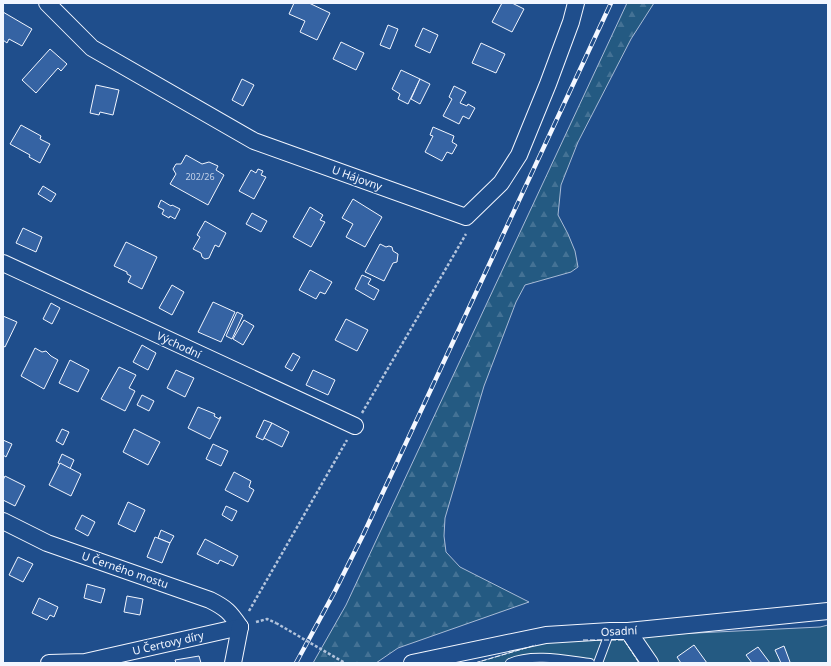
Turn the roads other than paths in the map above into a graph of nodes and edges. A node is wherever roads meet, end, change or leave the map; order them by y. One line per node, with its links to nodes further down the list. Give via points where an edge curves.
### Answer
1 (47, 3): 2 (street, U Hájovny, via 92,48 254,141 466,217 501,183 518,155 548,84)
2 (576, 3)
3 (3, 263): 4 (street, Východní)
4 (355, 426)
5 (3, 521): 7 (street, U Černého mostu, via 47,543 210,600 231,613)
6 (828, 611): 9 (street, Osadní)
7 (240, 627): 10 (street, U Čertovy díry, via 85,662); 11 (street)
8 (610, 631): 9 (street, Osadní); 12 (street, Osadní, via 546,635); 15 (lane)
9 (628, 631): 16 (street)
10 (49, 663)
11 (233, 663)
12 (412, 663)
13 (510, 663): 14 (lane, via 519,659)
14 (590, 663)
15 (598, 663)
16 (650, 663)

